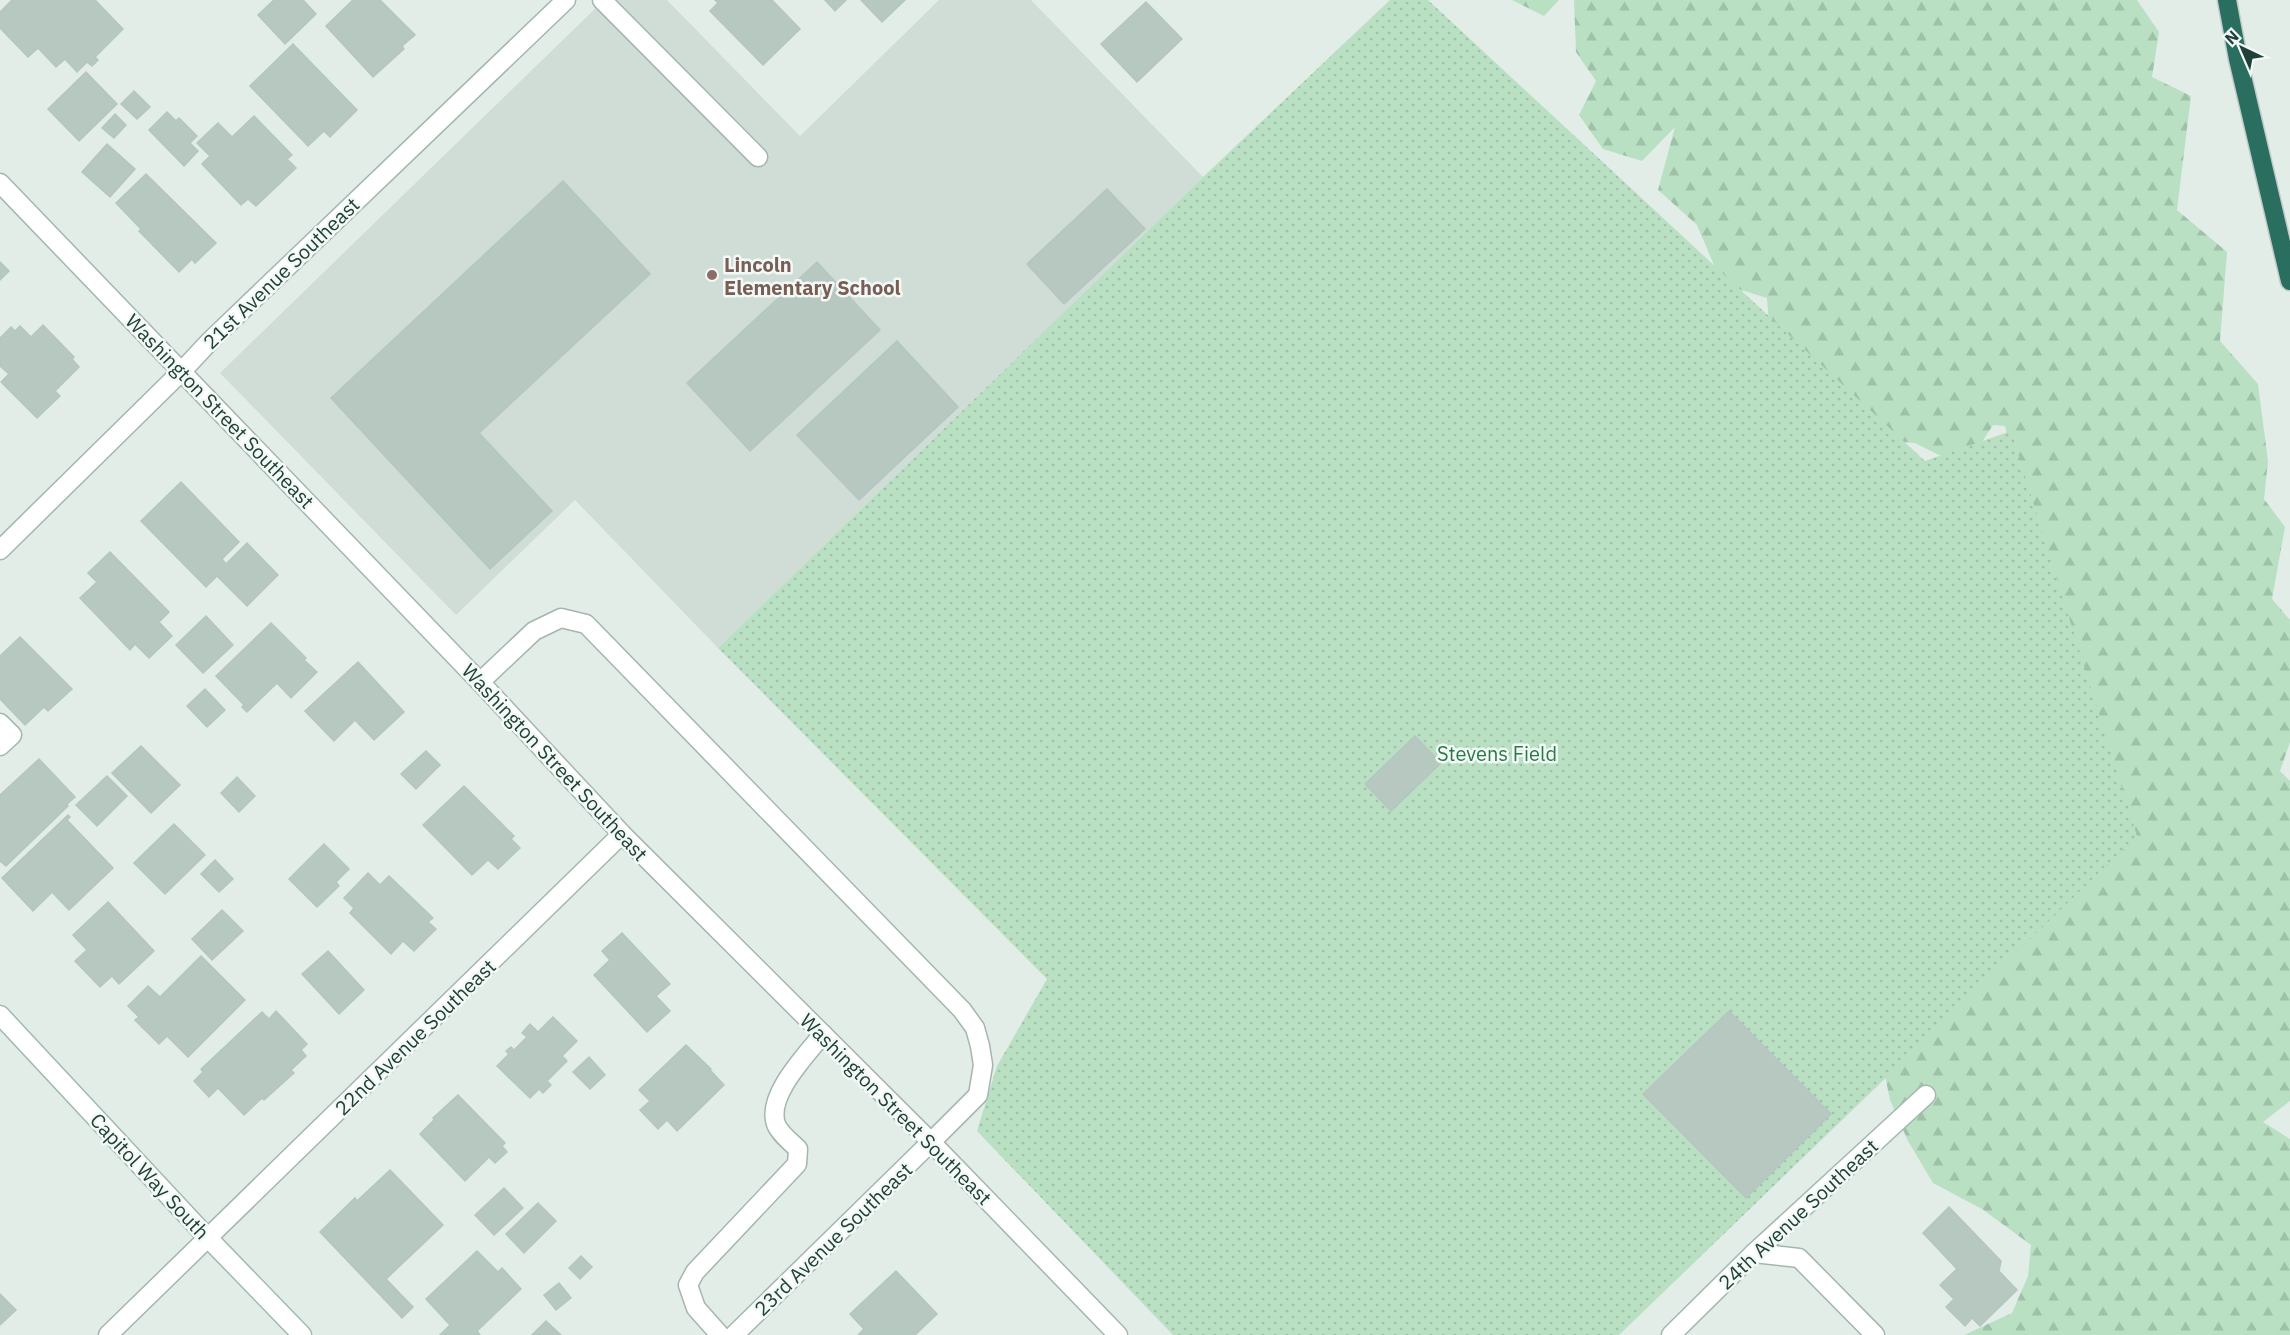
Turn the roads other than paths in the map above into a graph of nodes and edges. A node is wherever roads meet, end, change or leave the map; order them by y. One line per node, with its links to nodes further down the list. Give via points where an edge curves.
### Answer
1 (566, 0): 7 (street, 21st Avenue Southeast)
2 (602, 0): 4 (street)
3 (2227, 0): 6 (highway)
4 (758, 157)
5 (0, 183): 7 (street, Washington Street Southeast)
6 (2290, 282)
7 (182, 371): 8 (street, 21st Avenue Southeast); 9 (street, Washington Street Southeast)
8 (0, 550)
9 (480, 682): 10 (street, Washington Street Southeast); 14 (street, 23rd Avenue Southeast, via 534,631 561,618 586,624 962,1010 975,1028 983,1065 978,1095)
10 (622, 834): 12 (street, Washington Street Southeast); 15 (street, 22nd Avenue Southeast)
11 (0, 1015): 15 (street, Capitol Way South)
12 (823, 1034): 14 (street, Washington Street Southeast); 19 (street, via 791,1075 775,1104 776,1125 798,1149 797,1164 695,1272 688,1285 696,1308)
13 (1926, 1095): 16 (street, 24th Avenue Southeast)
14 (931, 1142): 20 (street, 23rd Avenue Southeast); 21 (street, Washington Street Southeast)
15 (208, 1238): 17 (street, 22nd Avenue Southeast); 18 (street, Capitol Way South)
16 (1754, 1253): 22 (street, 24th Avenue Southeast); 23 (street, via 1799,1258)
17 (108, 1335)
18 (302, 1335)
19 (720, 1335)
20 (734, 1335)
21 (1118, 1335)
22 (1671, 1335)
23 (1875, 1335)

